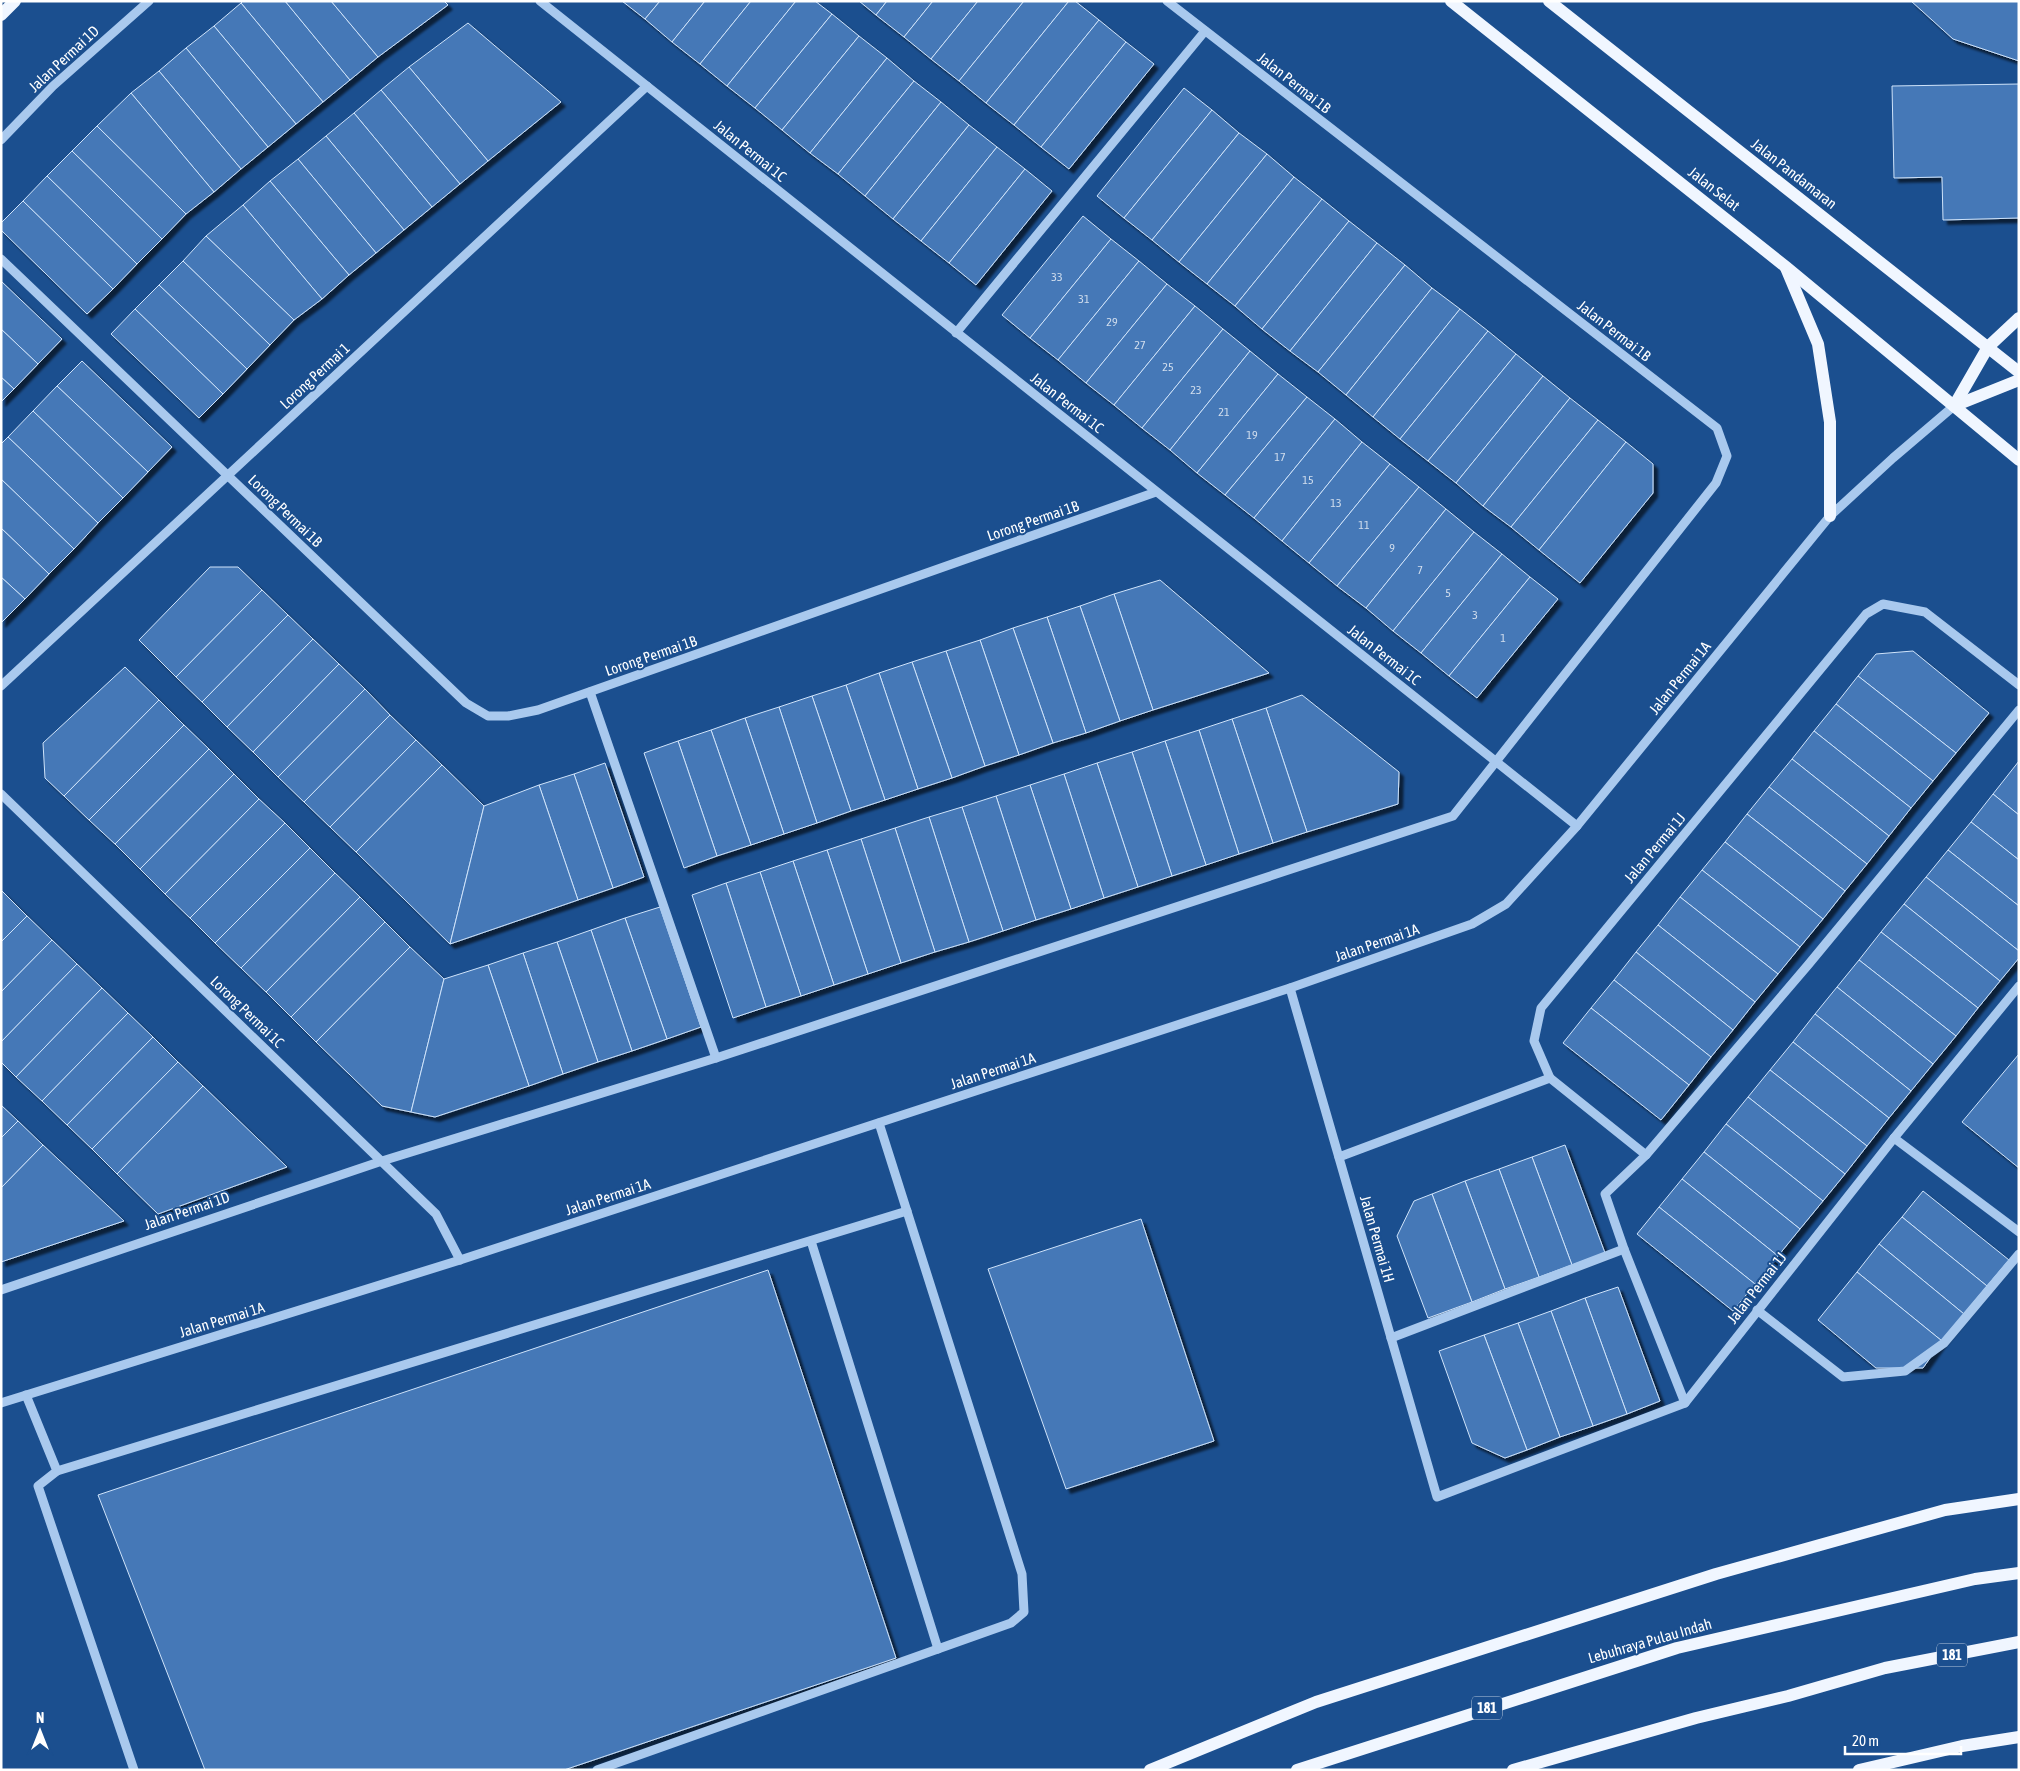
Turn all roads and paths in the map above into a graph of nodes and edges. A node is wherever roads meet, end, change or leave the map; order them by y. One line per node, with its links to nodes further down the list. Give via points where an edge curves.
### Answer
1 (15, 1): 7 (main road)
2 (149, 1): 10 (street, Jalan Permai 1D, via 53,86)
3 (540, 1): 9 (street, Jalan Permai 1C)
4 (1167, 1): 8 (street, Jalan Permai 1B)
5 (1451, 1): 12 (main road, Jalan Selat)
6 (1549, 1): 15 (main road, Jalan Pandamaran)
7 (1, 15)
8 (1205, 31): 14 (street); 27 (street, Jalan Permai 1B, via 1717,428 1727,456 1716,483)
9 (647, 86): 14 (street, Jalan Permai 1C); 20 (street, Lorong Permai 1)
10 (1, 140)
11 (1, 259): 20 (street, Lorong Permai 1B)
12 (1786, 267): 18 (main road, Jalan Selat); 22 (main road, via 1818,344 1830,422)
13 (2019, 318): 15 (main road)
14 (956, 333): 21 (street, Jalan Permai 1C)
15 (1988, 347): 16 (main road, Jalan Pandamaran); 18 (main road)
16 (2019, 372)
17 (2019, 380): 18 (main road)
18 (1954, 406): 19 (main road); 22 (street, Jalan Permai 1A)
19 (2019, 460)
20 (228, 475): 24 (street, Lorong Permai 1); 25 (street, Lorong Permai 1B, via 466,703 488,716 508,716 538,710)
21 (1156, 492): 25 (street, Lorong Permai 1B); 27 (street, Jalan Permai 1C)
22 (1830, 516): 29 (street, Jalan Permai 1A)
23 (2019, 685): 33 (street, Jalan Permai 1J, via 1925,612 1883,604 1866,614 1541,1008 1534,1041)
24 (1, 686)
25 (590, 692): 32 (street)
26 (2019, 710): 36 (street)
27 (1497, 763): 29 (street, Jalan Permai 1C); 32 (street, via 1453,816)
28 (1, 794): 38 (street, Lorong Permai 1C)
29 (1577, 826): 31 (street, Jalan Permai 1A, via 1506,904 1472,924)
30 (2019, 986): 35 (street, Jalan Permai 1J)
31 (1290, 988): 34 (street, Jalan Permai 1A); 37 (street, Jalan Permai 1H)
32 (716, 1058): 38 (street)
33 (1550, 1078): 36 (street); 37 (street)
34 (879, 1123): 39 (street); 44 (street, Jalan Permai 1A)
35 (1894, 1138): 40 (street); 46 (street, Jalan Permai 1J)
36 (1646, 1155): 42 (street, via 1605,1194)
37 (1339, 1157): 47 (street, Jalan Permai 1H)
38 (382, 1161): 44 (street, Lorong Permai 1C, via 436,1214); 45 (street, Jalan Permai 1D)
39 (907, 1211): 41 (street); 55 (street, via 1022,1574 1024,1612 1011,1622)
40 (2019, 1232)
41 (811, 1240): 51 (street); 55 (street)
42 (1624, 1249): 47 (street); 50 (street)
43 (2019, 1254): 46 (street, via 1944,1344 1905,1371 1843,1377)
44 (460, 1260): 48 (street, Jalan Permai 1A)
45 (1, 1290)
46 (1757, 1310): 50 (street, Jalan Permai 1J)
47 (1391, 1338): 50 (street, Jalan Permai 1H, via 1437,1497)
48 (26, 1395): 49 (street, Jalan Permai 1A); 51 (street)
49 (1, 1403)
50 (1685, 1403)
51 (57, 1471): 57 (street, via 38,1486)
52 (2019, 1498): 59 (main road, via 1945,1510 1716,1574 1316,1702)
53 (2019, 1573): 60 (main road, Lebuhraya Pulau Indah / 181, via 1975,1579 1677,1648)
54 (2019, 1642): 61 (main road, 181, via 1885,1668)
55 (938, 1649): 58 (street)
56 (2019, 1737): 62 (main road, via 1962,1746)
57 (134, 1770)
58 (597, 1770)
59 (1150, 1770)
60 (1297, 1770)
61 (1513, 1770)
62 (1858, 1770)

